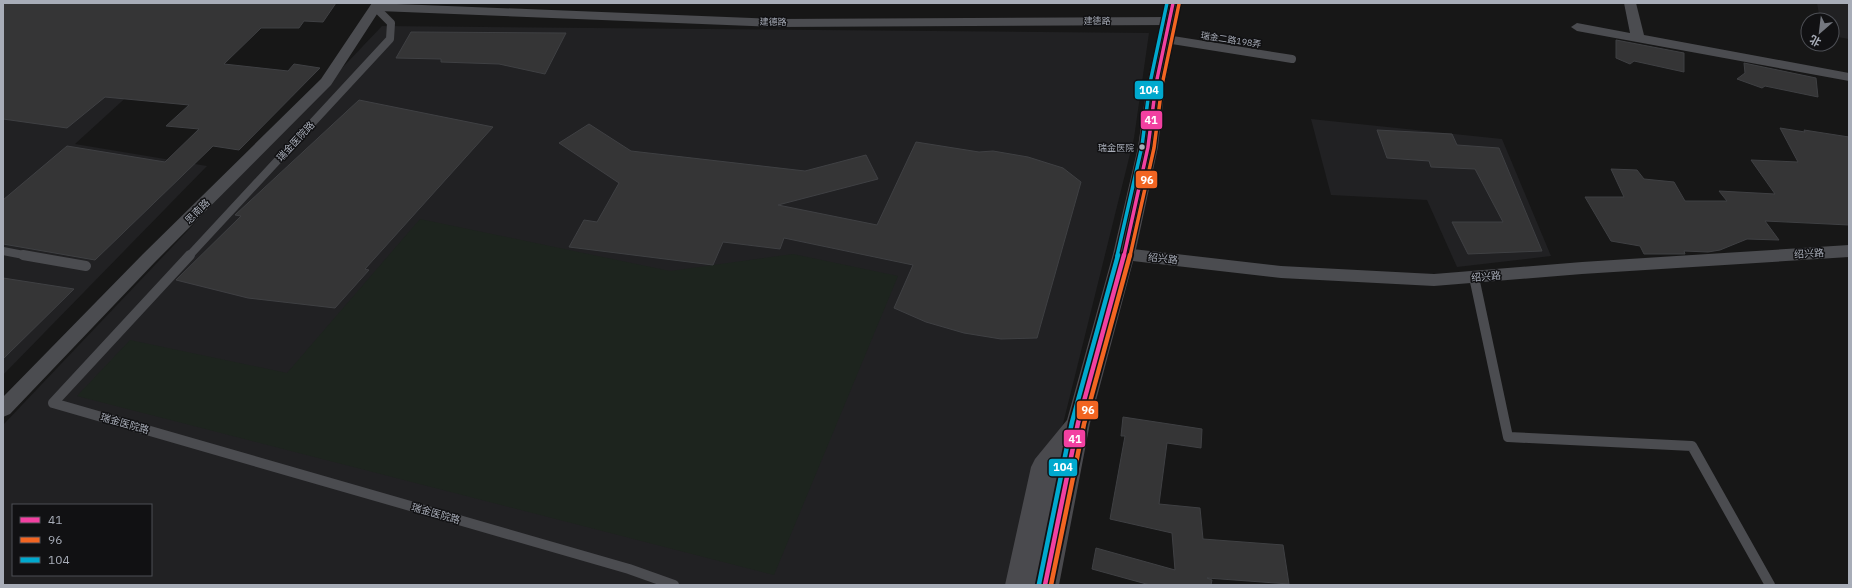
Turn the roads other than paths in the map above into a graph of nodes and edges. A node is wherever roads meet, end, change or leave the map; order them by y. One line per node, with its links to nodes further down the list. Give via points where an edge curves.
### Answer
1 (1630, 3): 5 (street)
2 (377, 5): 3 (street, 建德路, via 777,23); 13 (street, 思南路, via 326,82 149,258); 15 (lane, 瑞金医院路, via 391,23 390,39 53,402 629,569)
3 (1170, 21): 6 (lane, 瑞金二路198弄); 10 (main road, via 1156,84 1148,147)
4 (1578, 27): 5 (street)
5 (1638, 38): 7 (street)
6 (1292, 60)
7 (1849, 77)
8 (3, 251): 11 (lane)
9 (1849, 251): 12 (street, 绍兴路)
10 (1124, 254): 12 (street, 绍兴路, via 1281,272 1434,280); 14 (main road)
11 (86, 266)
12 (1474, 277): 18 (lane, via 1508,437 1692,446)
13 (3, 409)
14 (1078, 423): 16 (main road, via 1044,467); 17 (main road)
15 (674, 585)
16 (1019, 585)
17 (1044, 585)
18 (1770, 585)

